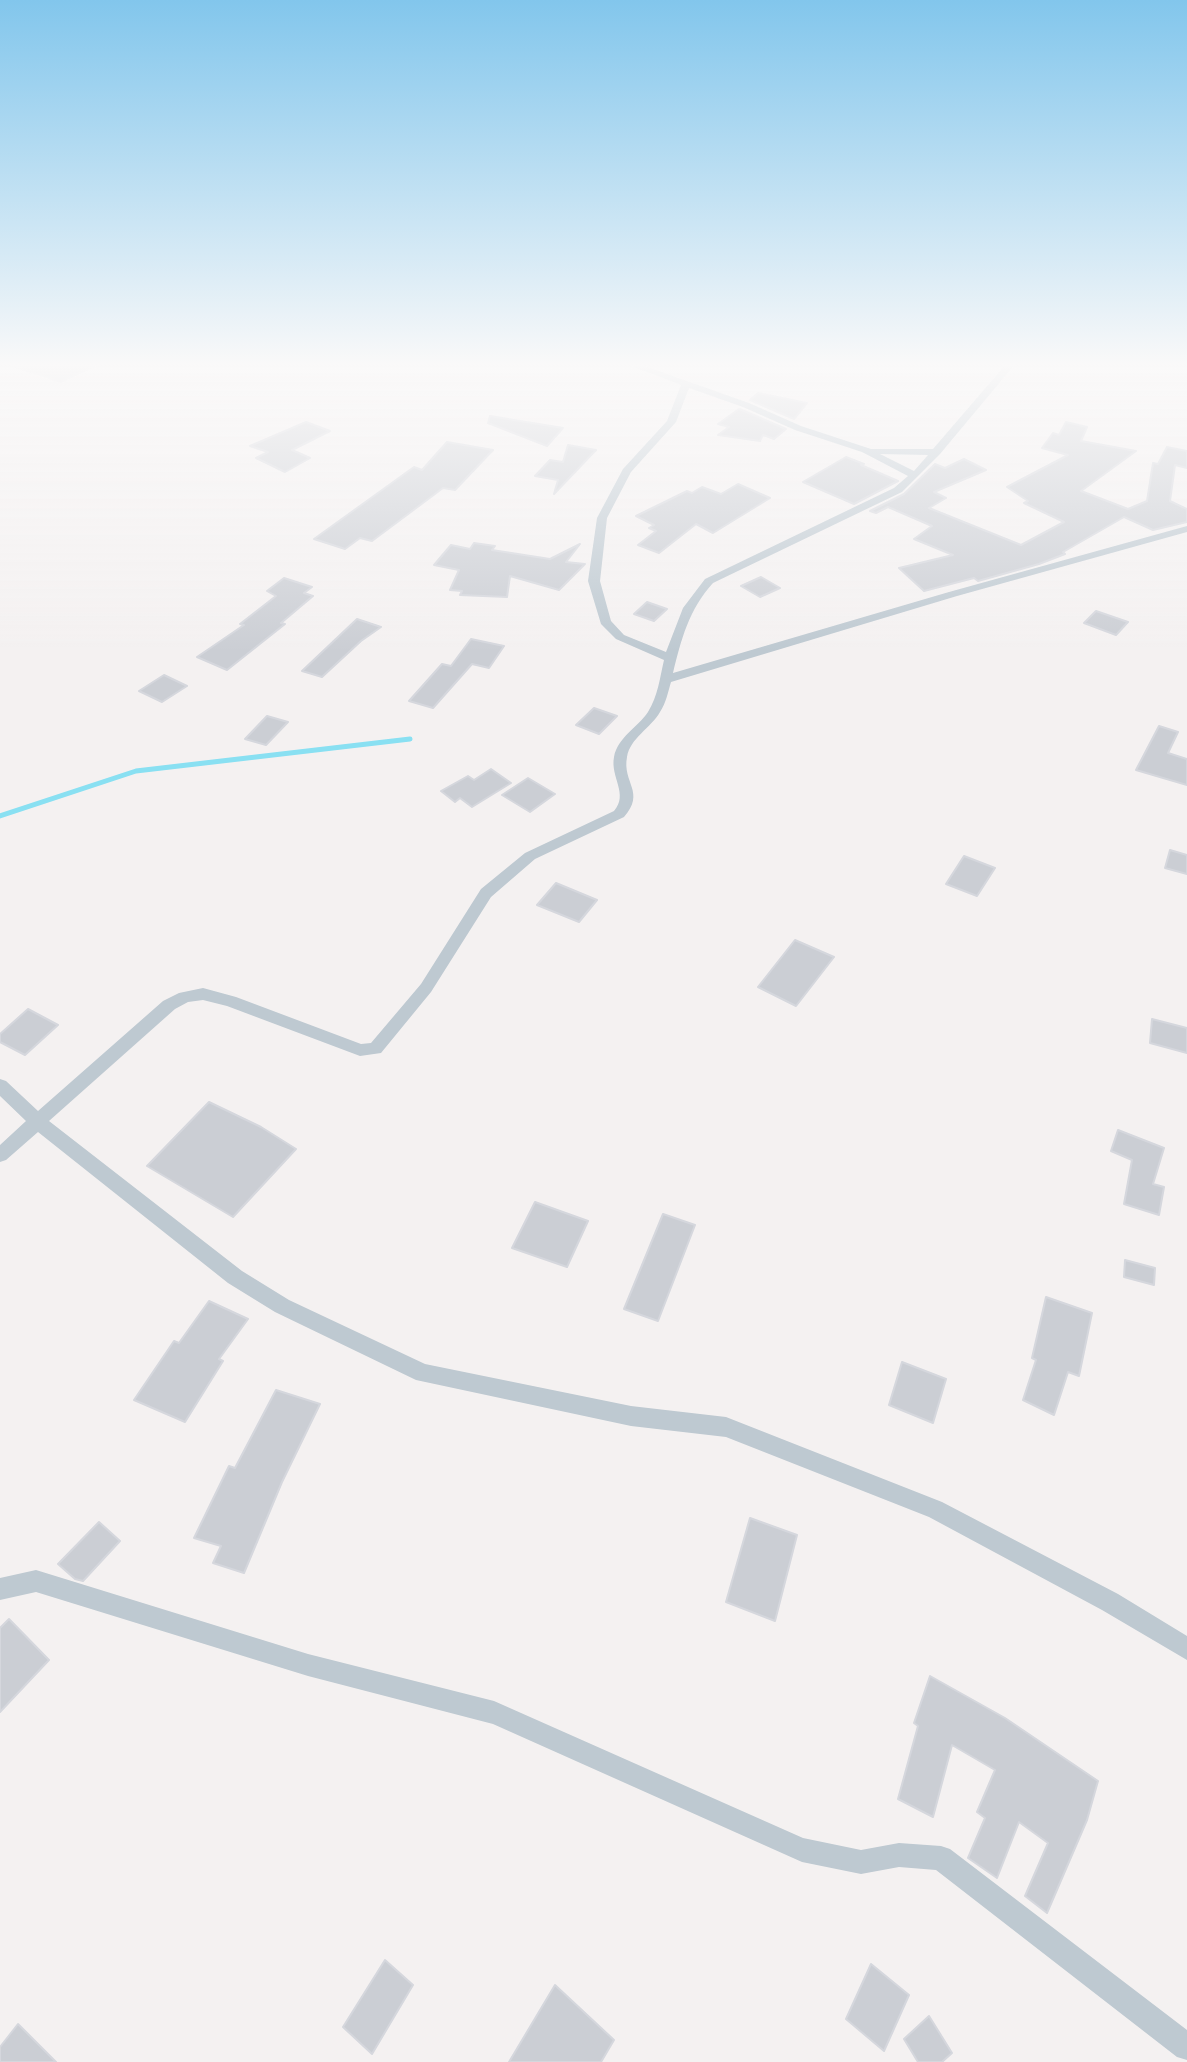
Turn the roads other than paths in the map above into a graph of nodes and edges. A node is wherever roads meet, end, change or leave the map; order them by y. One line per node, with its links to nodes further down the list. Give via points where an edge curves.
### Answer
1 (638, 459): 6 (street, via 602,518 594,581 605,622 620,637)
2 (883, 459): 4 (street)
3 (930, 459): 4 (street)
4 (915, 476): 6 (street, via 898,490 709,581 690,602)
5 (1187, 529): 7 (street)
6 (671, 658): 7 (street)
7 (663, 680): 9 (street, via 658,707 624,744 619,761 630,798 627,807 530,856 486,893 426,988 375,1049 360,1050 230,1001 203,994 185,997 169,1005)
8 (0, 1086): 9 (street)
9 (38, 1122): 10 (street); 12 (street, via 235,1277 282,1306 423,1373 631,1416 726,1427 935,1509)
10 (0, 1155)
11 (0, 1589): 13 (street, via 36,1581 308,1665 494,1713 802,1850 861,1862 899,1855 941,1858)
12 (1187, 1649)
13 (1187, 2047)

